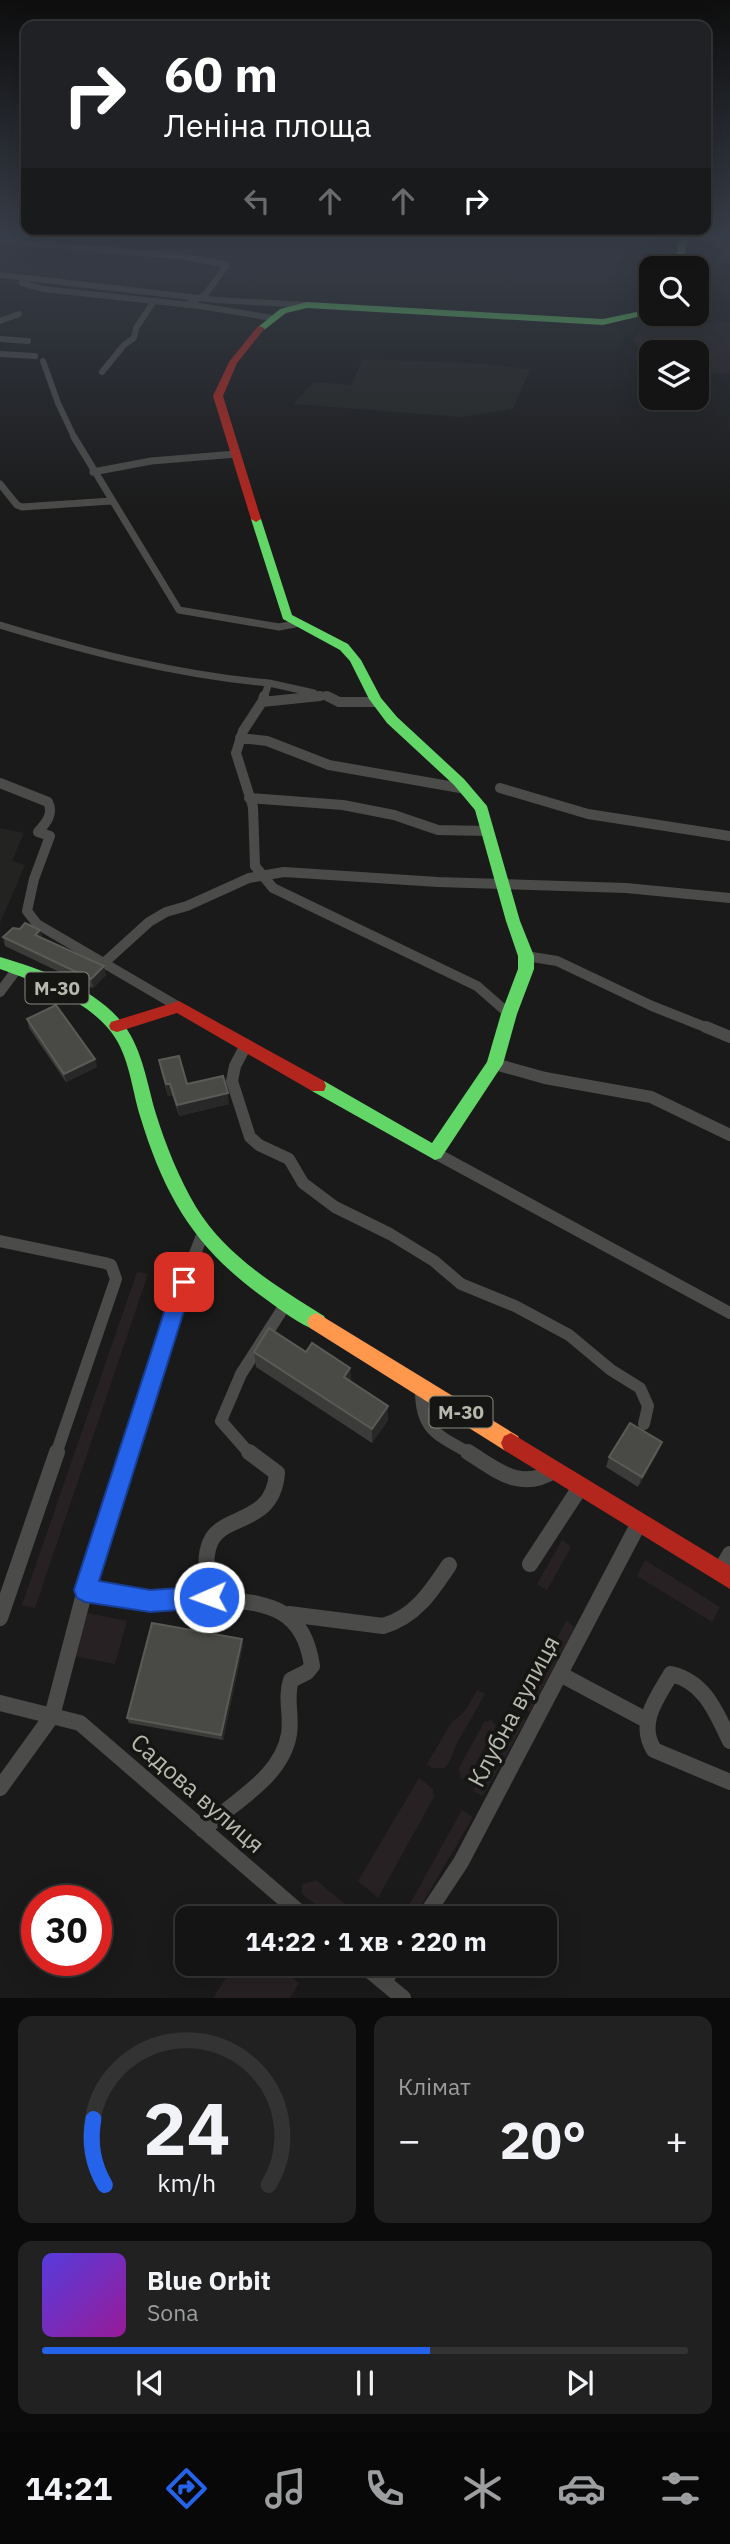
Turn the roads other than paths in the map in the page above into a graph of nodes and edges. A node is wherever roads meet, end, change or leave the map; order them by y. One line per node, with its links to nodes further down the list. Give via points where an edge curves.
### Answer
1 (136, 329): 8 (street, via 134,338)
2 (262, 329): 9 (main road, via 219,386)
3 (0, 340): 4 (street)
4 (28, 341)
5 (0, 354): 6 (street)
6 (35, 356)
7 (43, 360): 10 (street, via 58,403)
8 (102, 372)
9 (236, 454): 10 (street); 13 (main road, via 281,603)
10 (93, 471): 12 (street)
11 (0, 484): 12 (street, via 22,507)
12 (111, 501): 13 (street, via 179,610 279,627)
13 (295, 624): 18 (main road, via 344,647)
14 (0, 625): 15 (street, via 170,672)
15 (269, 683): 16 (street); 17 (street)
16 (326, 695): 17 (street); 18 (street, via 339,702)
17 (262, 702): 19 (street)
18 (377, 702): 22 (main road, via 402,733)
19 (240, 738): 22 (street, via 267,741 348,770); 23 (street, via 236,763 244,773)
20 (0, 783): 30 (street, via 52,807 38,832 50,835 27,911 37,924)
21 (500, 788): 25 (street, via 589,814)
22 (466, 789): 24 (main road, via 482,809)
23 (249, 798): 24 (street, via 343,804 438,830); 26 (street, via 258,841 255,866)
24 (488, 831): 27 (main road)
25 (730, 836)
26 (262, 875): 27 (street, via 284,872); 30 (street, via 166,912); 35 (street, via 273,888 317,912 477,986)
27 (503, 885): 28 (street, via 626,888); 29 (main road)
28 (730, 898)
29 (526, 956): 35 (main road, via 526,969); 37 (street, via 557,961)
30 (106, 962): 34 (street)
31 (0, 963): 32 (main road, М-30)
32 (18, 969): 33 (street); 36 (main road, М-30, via 78,998)
33 (0, 992)
34 (179, 1007): 36 (main road); 38 (main road)
35 (509, 1014): 39 (main road)
36 (114, 1023): 42 (main road, М-30, via 131,1055 163,1163 181,1202)
37 (730, 1037)
38 (246, 1045): 41 (main road); 47 (street, via 232,1081 250,1137 289,1159 303,1183 335,1207 390,1234 461,1284 569,1335 640,1388 648,1406)
39 (495, 1065): 40 (street, via 651,1097); 41 (main road)
40 (730, 1135)
41 (435, 1153): 45 (street)
42 (203, 1233): 44 (main road, М-30, via 248,1276); 55 (street)
43 (0, 1241): 58 (street, via 105,1263 111,1265 116,1279)
44 (288, 1302): 46 (main road, М-30); 56 (street, via 248,1358 220,1421 252,1456 277,1473 277,1481 250,1517 223,1526 214,1535 208,1548)
45 (730, 1313)
46 (421, 1387): 48 (main road, М-30); 48 (street, via 421,1412 427,1425 464,1449 511,1478 538,1481)
47 (644, 1424)
48 (555, 1470): 49 (main road, М-30)
49 (581, 1486): 50 (main road, М-30); 52 (street)
50 (639, 1523): 54 (main road, М-30); 59 (street, Клубна вулиця)
51 (730, 1554): 54 (street)
52 (530, 1564)
53 (449, 1565): 57 (street, via 426,1599 396,1624)
54 (725, 1574)
55 (85, 1590): 56 (street, via 150,1601); 61 (street)
56 (209, 1597): 57 (street)
57 (289, 1614): 66 (street, via 306,1639 312,1666 295,1676 288,1689 289,1735 260,1786 226,1808)
58 (0, 1618)
59 (560, 1674): 62 (street); 68 (street, Клубна вулиця, via 461,1862)
60 (0, 1703): 61 (street, Садова вулиця)
61 (52, 1716): 65 (street); 66 (street, Садова вулиця, via 80,1723)
62 (648, 1721): 63 (street, via 671,1674 682,1675 706,1695); 64 (street, via 647,1742 654,1750)
63 (730, 1741)
64 (730, 1782)
65 (0, 1788)
66 (204, 1830): 67 (street, Садова вулиця)
67 (292, 1906)
68 (432, 1906)
69 (377, 1976): 71 (street)
70 (388, 1976): 71 (street)
71 (384, 1982): 72 (street)
72 (403, 1998)

